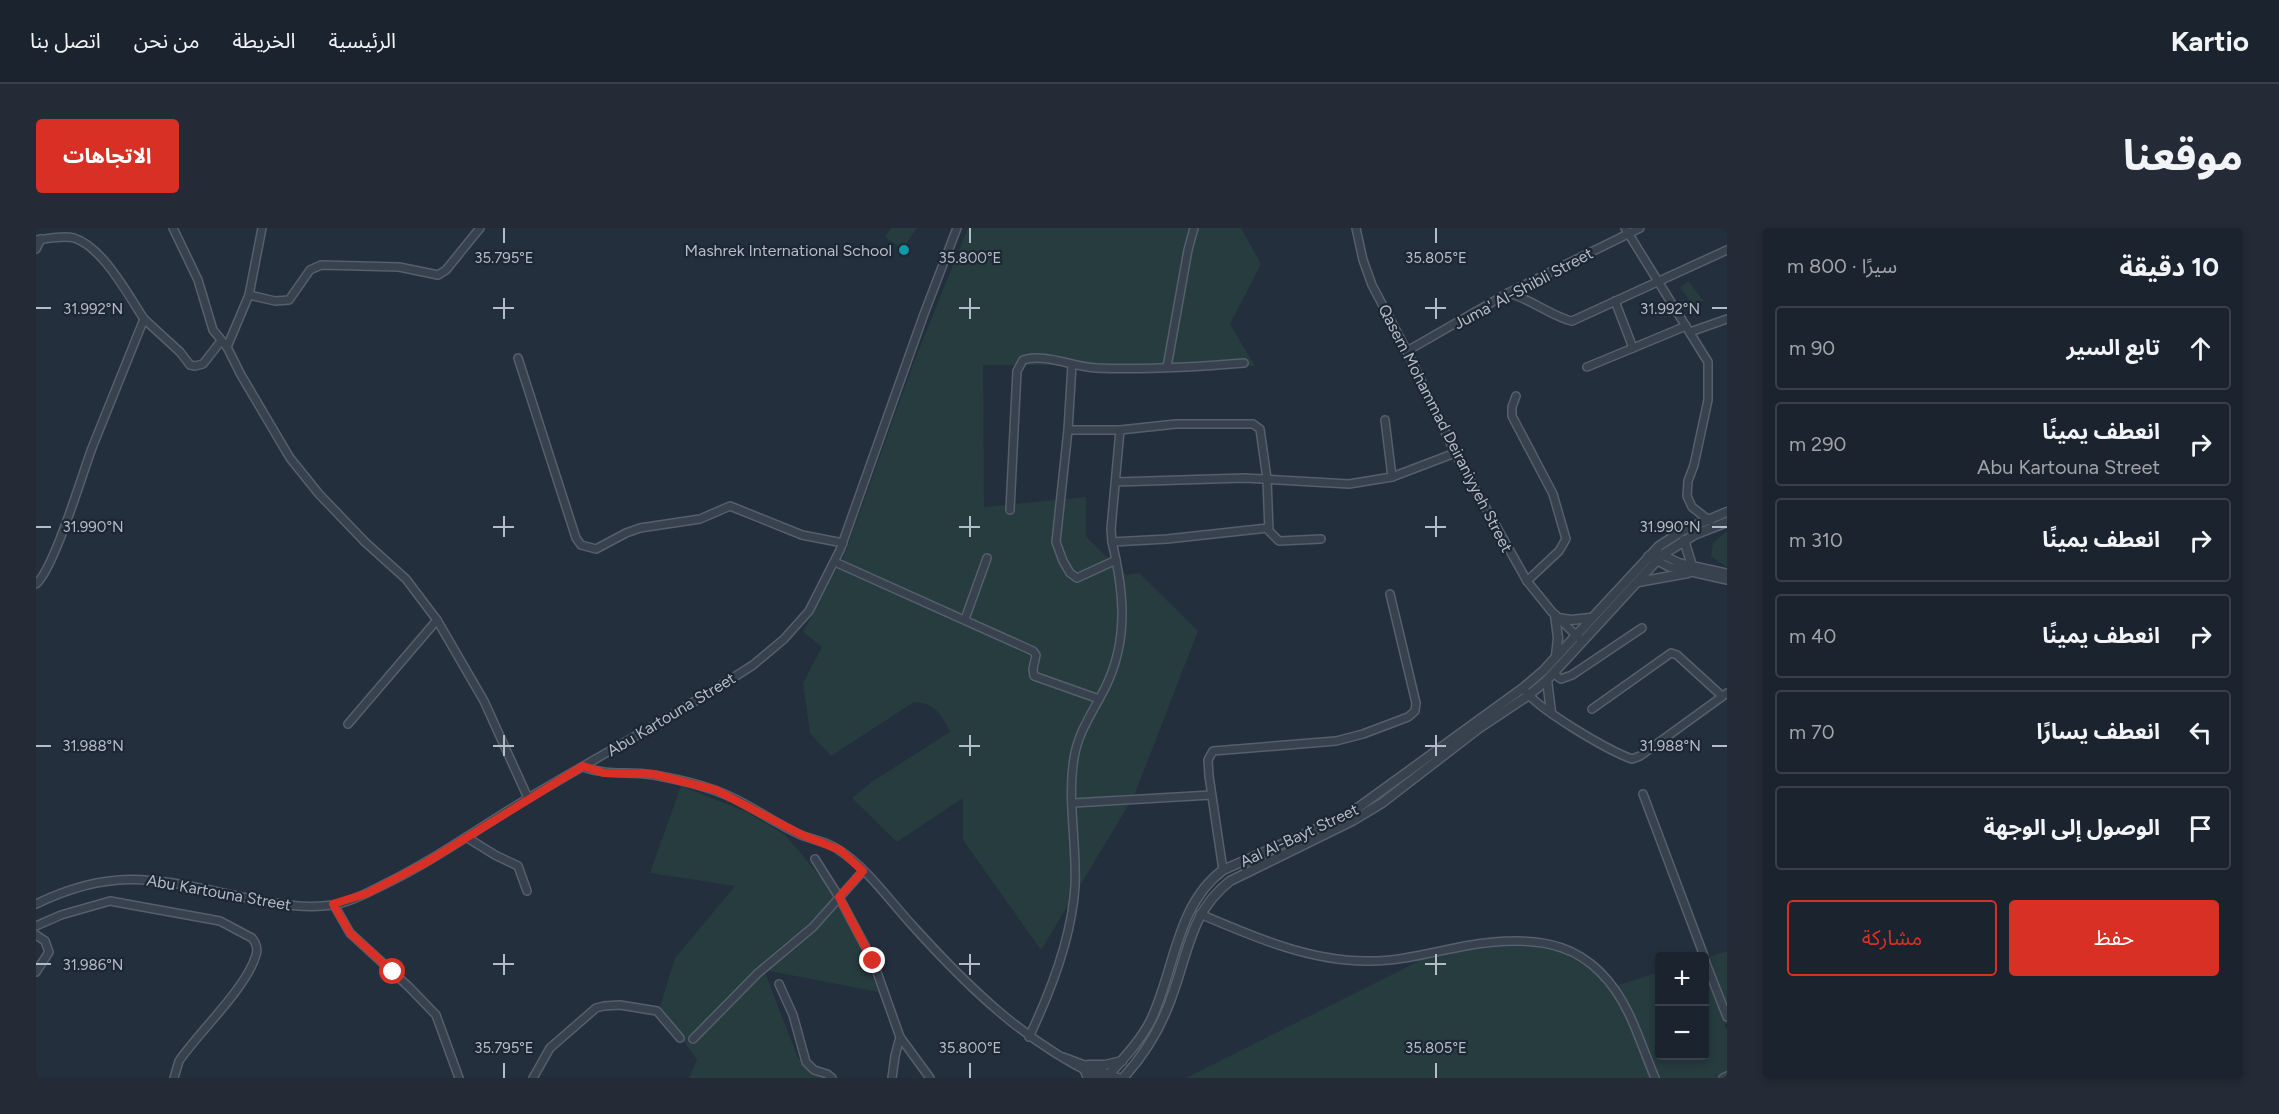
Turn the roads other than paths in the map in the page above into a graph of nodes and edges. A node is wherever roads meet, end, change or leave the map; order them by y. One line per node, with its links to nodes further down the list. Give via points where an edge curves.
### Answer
1 (173, 228): 19 (street, via 198,280 213,330)
2 (262, 228): 14 (street)
3 (480, 228): 14 (street, via 438,275 399,267 321,265 310,270 289,300)
4 (957, 228): 44 (street, Abu Kartouna Street)
5 (1194, 228): 25 (street)
6 (1356, 228): 21 (street, Qasem Mohammad Deiraniyyeh Street, via 1367,273)
7 (1640, 228): 8 (street, Juma' Al-Shibli Street)
8 (1627, 231): 12 (street); 13 (street, Juma' Al-Shibli Street)
9 (39, 240): 10 (street); 17 (street, via 73,238 88,246 116,276)
10 (36, 249)
11 (1727, 250): 12 (street)
12 (1658, 280): 15 (street); 18 (street)
13 (1508, 293): 15 (street, via 1570,321); 21 (street, Juma' Al-Shibli Street)
14 (249, 295): 19 (street)
15 (1616, 301): 20 (street)
16 (1727, 319): 18 (street)
17 (144, 320): 19 (street, via 190,365 203,364); 54 (street, via 55,549)
18 (1688, 329): 20 (street); 37 (street, via 1708,362 1708,400 1687,496 1692,507)
19 (224, 344): 59 (street, via 298,470 365,542 406,579)
20 (1632, 348): 26 (street)
21 (1407, 351): 31 (street, Qasem Mohammad Deiraniyyeh Street)
22 (518, 358): 44 (street, via 581,545 596,549 640,528 700,519 730,506 802,535)
23 (1244, 363): 25 (street)
24 (1072, 365): 25 (street); 29 (street); 35 (street, via 1031,358 1018,367)
25 (1167, 367)
26 (1587, 367)
27 (1516, 396): 52 (street, via 1512,416 1553,494 1566,539 1559,551)
28 (1385, 420): 32 (street)
29 (1068, 430): 30 (street); 47 (street, via 1058,549 1070,573 1077,578)
30 (1120, 430): 33 (street, via 1157,425 1253,424 1260,429); 34 (street)
31 (1455, 453): 32 (street); 52 (street, Qasem Mohammad Deiraniyyeh Street)
32 (1392, 477): 33 (street, via 1349,484)
33 (1268, 479): 34 (street); 40 (street)
34 (1116, 482): 43 (street)
35 (1010, 510)
36 (1727, 512): 37 (street, Aal Al-Bayt Street)
37 (1708, 519): 39 (street); 45 (street, Aal Al-Bayt Street, via 1673,536)
38 (1727, 522): 39 (street, Aal Al-Bayt Street)
39 (1717, 526): 42 (street, Aal Al-Bayt Street)
40 (1268, 528): 41 (street, via 1279,541); 43 (street)
41 (1321, 539)
42 (1684, 540): 45 (street, Aal Al-Bayt Street); 49 (street)
43 (1112, 542): 47 (street)
44 (843, 543): 48 (street, Abu Kartouna Street)
45 (1655, 556): 49 (street); 53 (street, Aal Al-Bayt Street); 57 (street, Aal Al-Bayt Street)
46 (987, 558): 58 (street)
47 (1116, 560): 67 (street, via 1122,597 1121,641 1115,666)
48 (835, 562): 58 (street); 71 (street, Abu Kartouna Street, via 809,611 768,654)
49 (1690, 569): 50 (street); 51 (street); 53 (street)
50 (1727, 573)
51 (1727, 580)
52 (1527, 581): 56 (street, Qasem Mohammad Deiraniyyeh Street)
53 (1637, 582): 62 (street, Aal Al-Bayt Street)
54 (36, 584)
55 (1390, 594): 73 (street, via 1416,703 1412,715 1336,741 1216,750 1208,760)
56 (1557, 617): 57 (street); 61 (street, Qasem Mohammad Deiraniyyeh Street); 63 (street)
57 (1590, 618): 61 (street, Aal Al-Bayt Street)
58 (965, 619): 67 (street, via 1036,653 1034,676)
59 (437, 620): 70 (street); 74 (street, via 484,701)
60 (1642, 628): 64 (street, via 1572,675)
61 (1575, 635): 62 (street, Qasem Mohammad Deiraniyyeh Street); 63 (street, Aal Al-Bayt Street)
62 (1583, 641): 64 (street, Aal Al-Bayt Street)
63 (1556, 656): 65 (street, Aal Al-Bayt Street)
64 (1550, 677): 65 (street, Aal Al-Bayt Street); 69 (street)
65 (1526, 692): 69 (street); 78 (street, Aal Al-Bayt Street, via 1348,815); 84 (street, Aal Al-Bayt Street, via 1382,803 1230,881)
66 (1724, 694): 68 (street, via 1671,653); 69 (street, via 1632,759)
67 (1099, 699): 75 (street, via 1080,733)
68 (1592, 709)
69 (1551, 712)
70 (348, 724)
71 (583, 766): 74 (street, Abu Kartouna Street); 79 (street, via 604,773 653,774 716,790 800,834 840,850)
72 (1642, 794): 87 (street)
73 (1211, 795): 75 (street); 78 (street)
74 (528, 798): 76 (street, Abu Kartouna Street)
75 (1072, 803): 93 (street, via 1072,910 1049,991)
76 (466, 837): 80 (street, via 518,866); 83 (street, Abu Kartouna Street, via 368,893)
77 (815, 859): 81 (street)
78 (1224, 870): 96 (street, Aal Al-Bayt Street, via 1210,881 1192,906 1152,1018)
79 (863, 871): 81 (street); 93 (street, via 991,1006)
80 (527, 891)
81 (839, 897): 92 (street, via 875,965); 95 (street, via 813,927 758,973)
82 (36, 904): 83 (street, Abu Kartouna Street, via 82,885 128,878 284,905)
83 (333, 904): 101 (street, via 350,933 436,1015)
84 (1200, 914): 107 (street, Aal Al-Bayt Street, via 1162,1023); 108 (street, via 1290,948 1346,961 1388,960 1520,940 1564,949 1602,971 1629,1015)
85 (36, 926): 100 (street, via 110,901 220,921 252,938 256,953 248,971 179,1061)
86 (36, 935): 89 (street, via 49,952)
87 (1702, 952)
88 (1709, 970): 91 (street)
89 (36, 972)
90 (779, 984): 103 (street, via 793,1015 806,1062)
91 (1727, 1017)
92 (900, 1037): 104 (street); 105 (street)
93 (1029, 1037): 97 (street)
94 (680, 1038): 102 (street, via 657,1011 600,1006 550,1048)
95 (693, 1039)
96 (1122, 1060): 97 (street); 98 (street, Aal Al-Bayt Street)
97 (1087, 1071): 98 (street); 106 (street)
98 (1108, 1076): 107 (street)
99 (1727, 1076): 109 (street)
100 (174, 1078)
101 (459, 1078)
102 (533, 1078)
103 (832, 1078)
104 (892, 1078)
105 (930, 1078)
106 (1101, 1078)
107 (1121, 1078)
108 (1654, 1078)
109 (1723, 1078)

